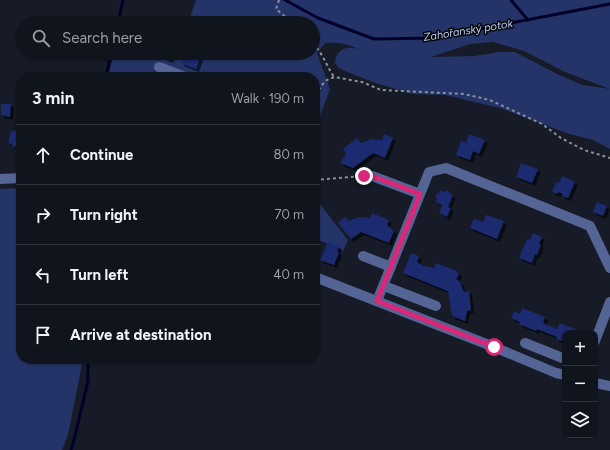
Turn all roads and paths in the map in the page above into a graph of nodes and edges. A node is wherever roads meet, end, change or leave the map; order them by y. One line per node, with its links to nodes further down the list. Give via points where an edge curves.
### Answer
1 (279, 0): 2 (path, via 276,9)
2 (284, 16)
3 (320, 51): 6 (path)
4 (159, 67): 5 (street)
5 (172, 72)
6 (334, 77): 7 (path); 8 (path, via 362,82 381,90 464,94 490,100 542,124 584,150)
7 (320, 88)
8 (610, 158)
9 (372, 176): 12 (path); 13 (street)
10 (16, 178): 11 (street)
11 (0, 179)
12 (320, 180)
13 (420, 194): 15 (street); 16 (street, via 429,172 446,168 590,226)
14 (363, 256): 15 (street)
15 (391, 267): 18 (street)
16 (610, 268)
17 (320, 279): 19 (street)
18 (384, 286): 19 (street); 21 (street)
19 (377, 301): 25 (street)
20 (610, 302): 22 (street)
21 (436, 306)
22 (598, 333)
23 (525, 343): 24 (street)
24 (562, 358)
25 (562, 374)
26 (598, 384): 27 (street)
27 (610, 386)

